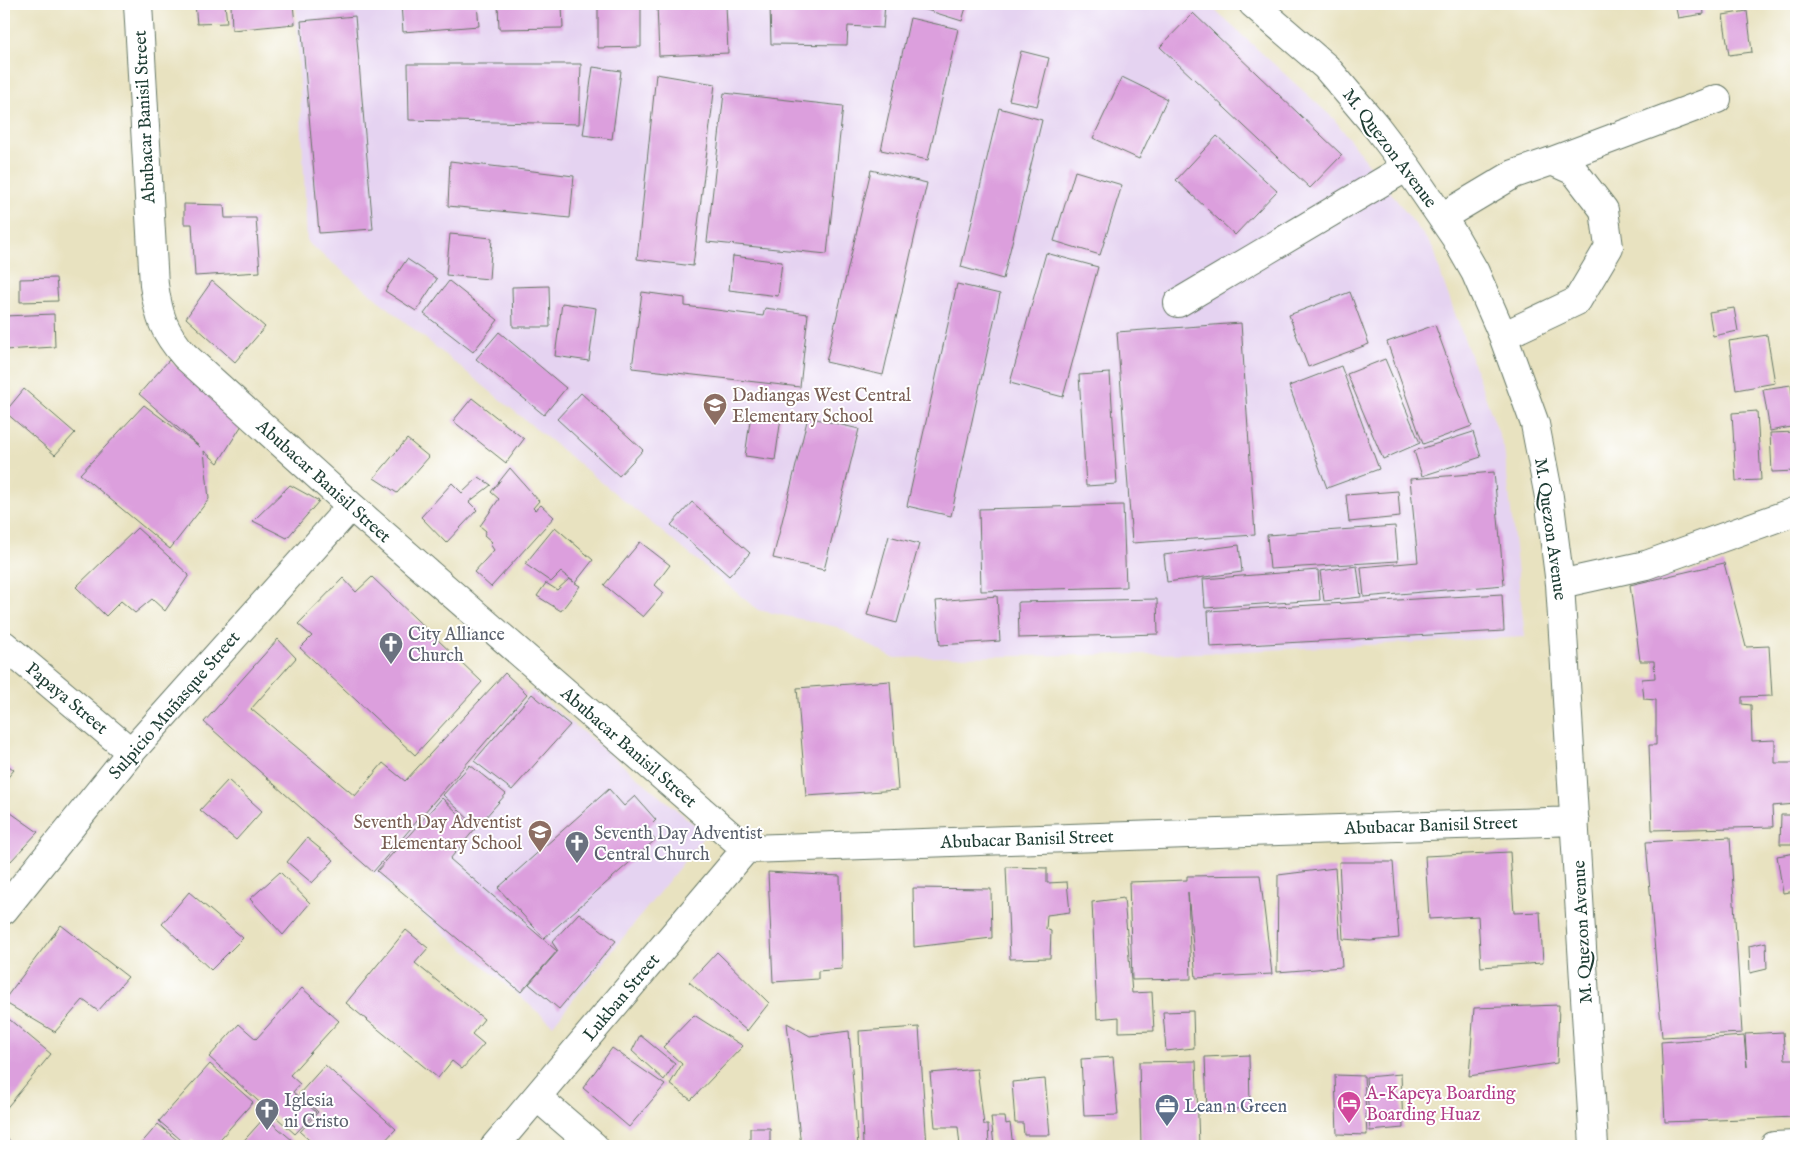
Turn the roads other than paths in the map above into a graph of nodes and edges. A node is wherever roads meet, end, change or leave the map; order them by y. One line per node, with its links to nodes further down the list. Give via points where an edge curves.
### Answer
1 (138, 4): 9 (street, Abubacar Banisil Street, via 154,285 162,324 171,341 185,356)
2 (1254, 4): 5 (street, M. Quezon Avenue, via 1326,67)
3 (1717, 99): 4 (street)
4 (1552, 161): 6 (street, via 1514,174); 8 (street, via 1574,171 1604,210 1609,247 1577,301)
5 (1407, 167): 6 (street, M. Quezon Avenue); 7 (street)
6 (1442, 218): 8 (street, M. Quezon Avenue, via 1475,272)
7 (1178, 303)
8 (1504, 336): 11 (street, M. Quezon Avenue, via 1535,424)
9 (350, 506): 13 (street, Sulpicio Muñasque Street); 15 (street, Abubacar Banisil Street)
10 (1796, 511): 11 (street, via 1646,565)
11 (1560, 584): 14 (street, M. Quezon Avenue)
12 (4, 645): 13 (street, Papaya Street)
13 (131, 752): 16 (street, Sulpicio Muñasque Street)
14 (1575, 820): 15 (street, Abubacar Banisil Street); 21 (street, M. Quezon Avenue)
15 (746, 849): 17 (street, Lukban Street)
16 (4, 910)
17 (537, 1097): 19 (street, Lukban Street); 20 (street)
18 (1796, 1145): 22 (street)
19 (495, 1146)
20 (594, 1146)
21 (1594, 1146)
22 (1774, 1146)

